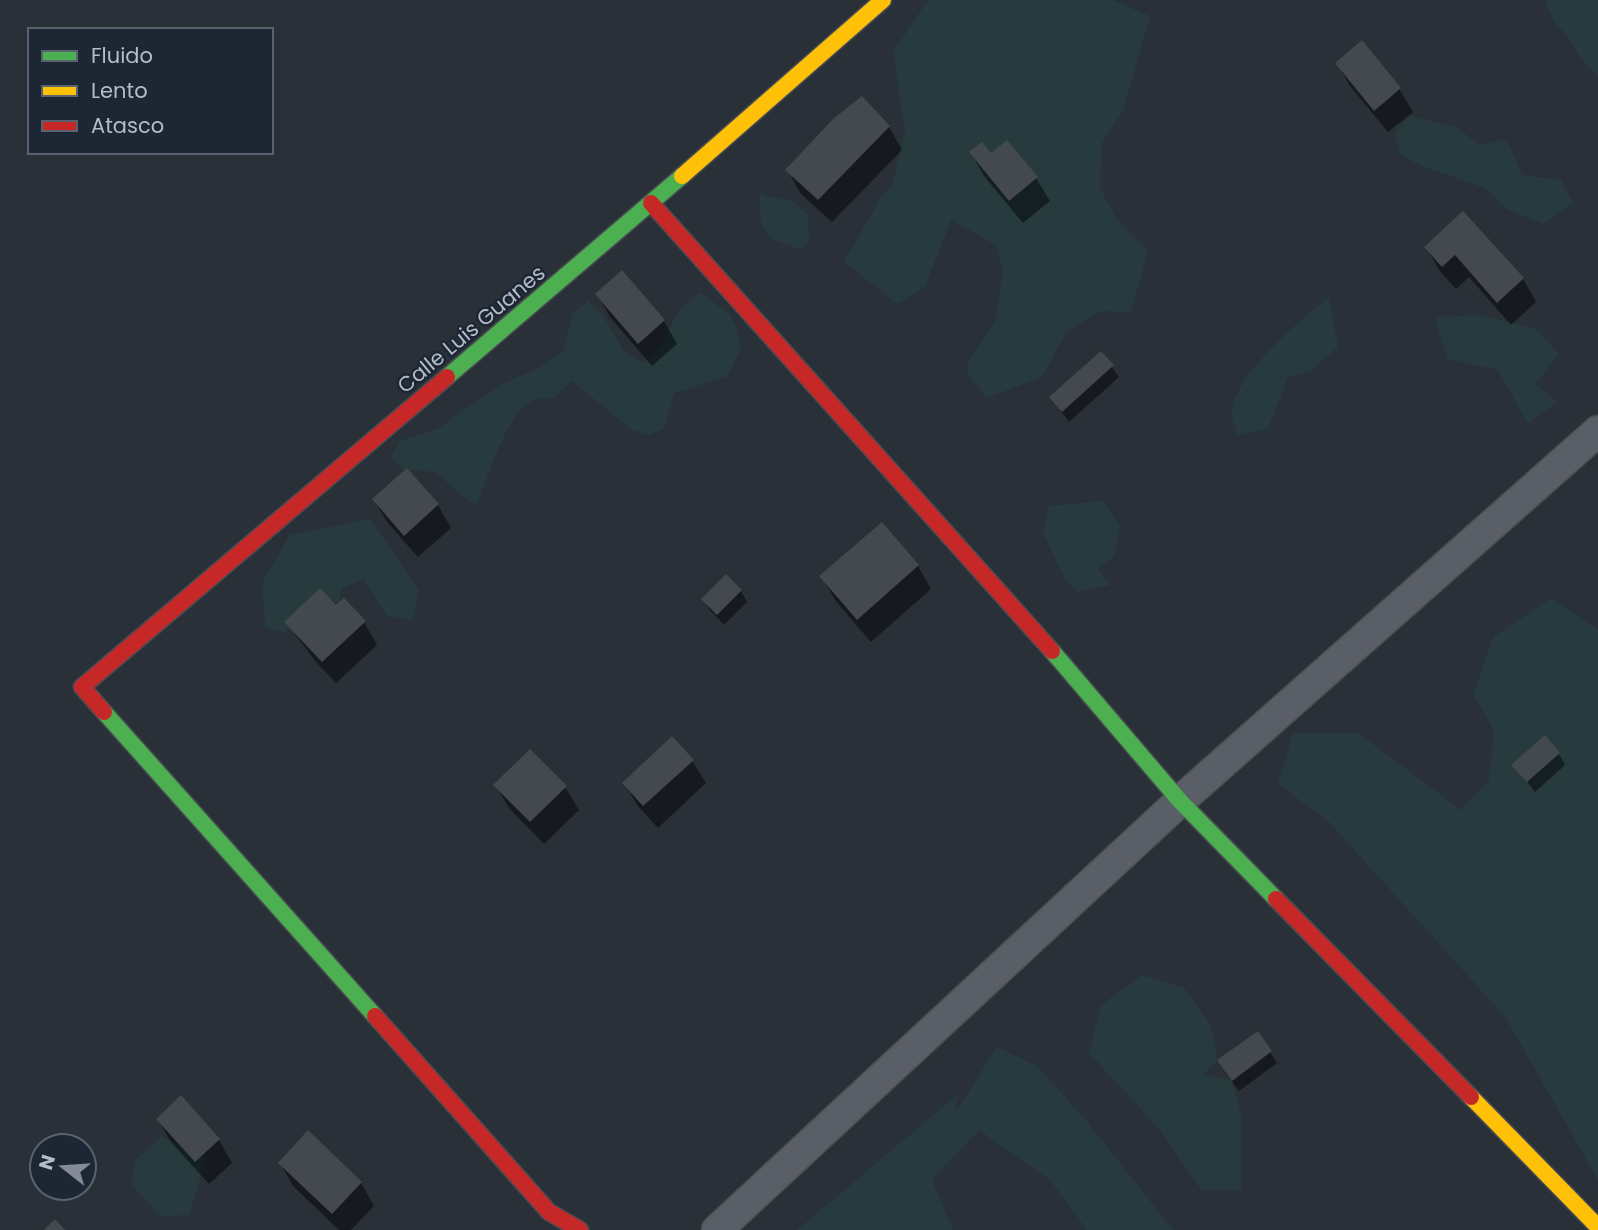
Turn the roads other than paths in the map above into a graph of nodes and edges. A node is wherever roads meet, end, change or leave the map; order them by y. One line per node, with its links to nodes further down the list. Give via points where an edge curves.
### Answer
1 (883, 0): 2 (street, Calle Luis Guanes)
2 (650, 204): 4 (street, via 1000,591); 6 (street, Calle Luis Guanes, via 82,687 549,1212)
3 (1598, 431): 4 (street)
4 (1180, 801): 5 (street); 7 (street)
5 (1598, 1227)
6 (580, 1230)
7 (717, 1230)

